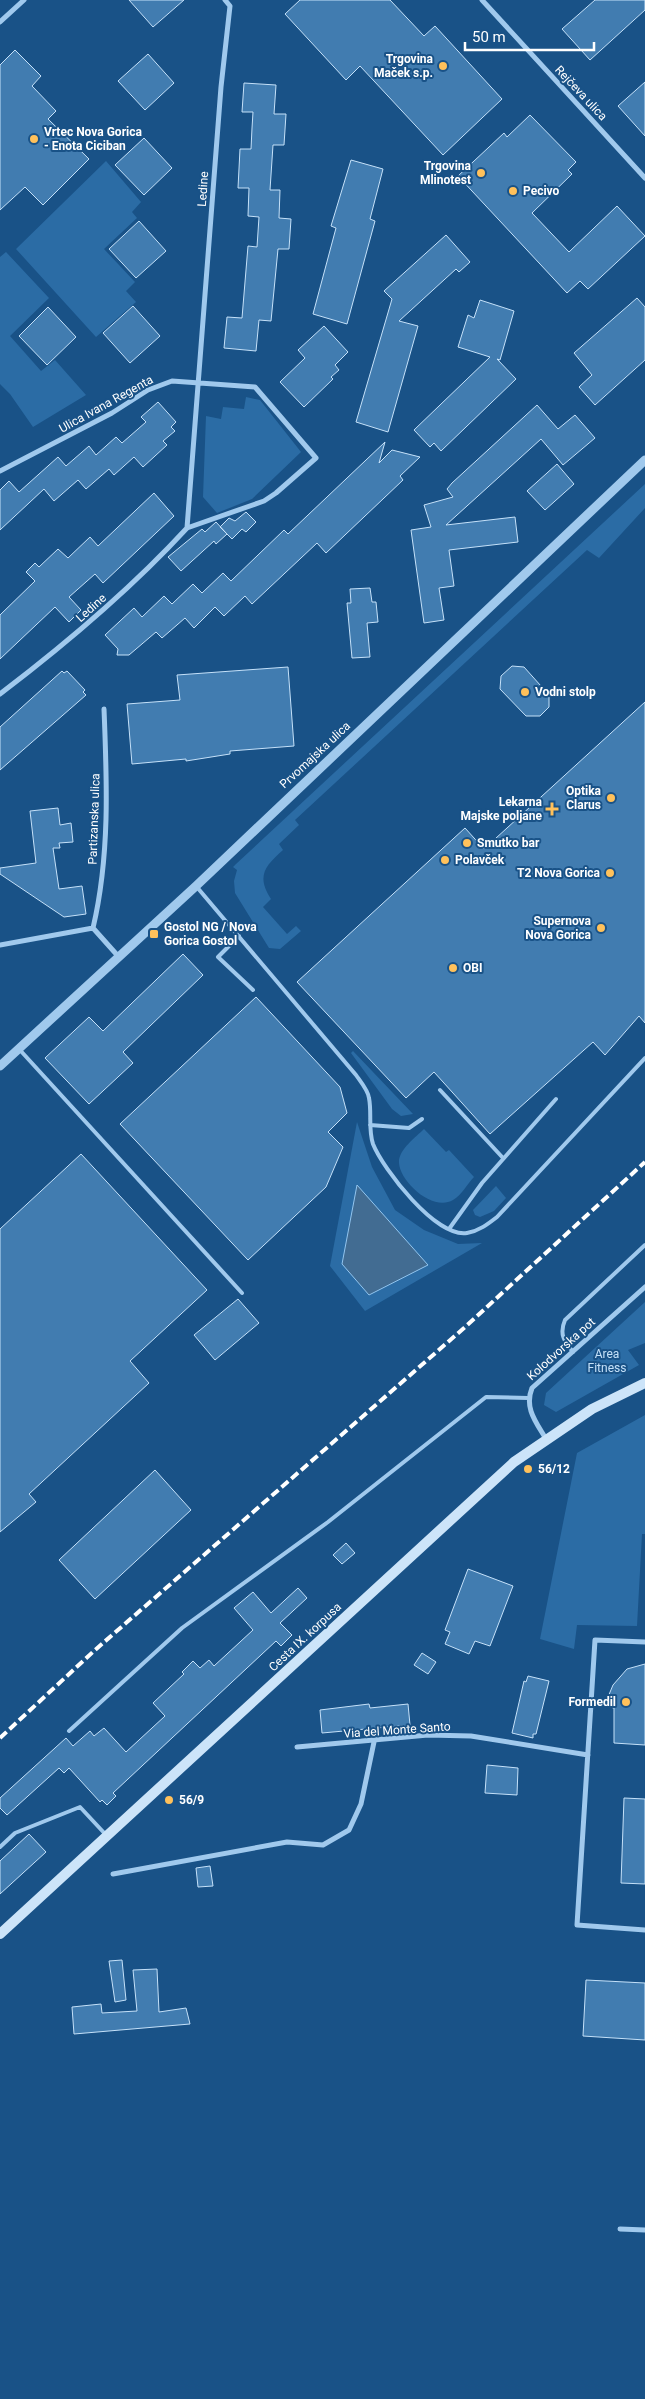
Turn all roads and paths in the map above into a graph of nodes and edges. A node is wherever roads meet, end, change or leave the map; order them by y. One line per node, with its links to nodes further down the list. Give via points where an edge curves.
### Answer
1 (24, 0): 4 (street)
2 (225, 0): 6 (street, Ledine, via 230,6)
3 (482, 0): 5 (street, Rejčeva ulica)
4 (0, 22)
5 (645, 178)
6 (198, 383): 8 (street, Ulica Ivana Regenta, via 172,381 148,390 112,413); 9 (street, Ledine); 9 (street, Ledine, via 255,387 316,458 264,501)
7 (645, 460): 12 (street, Prvomajska ulica)
8 (0, 471)
9 (187, 528): 10 (street, Ledine, via 70,641)
10 (0, 694)
11 (104, 710): 13 (street, Partizanska ulica, via 107,805 101,893)
12 (196, 886): 14 (lane); 16 (street, Prvomajska ulica)
13 (93, 928): 15 (street); 16 (street)
14 (239, 936): 17 (lane, via 218,956); 24 (lane, via 356,1075 369,1096)
15 (0, 945)
16 (118, 956): 18 (street, Prvomajska ulica)
17 (253, 990)
18 (19, 1048): 20 (street, Prvomajska ulica); 29 (lane)
19 (645, 1058): 26 (lane, via 497,1217 484,1227 466,1234)
20 (0, 1066)
21 (440, 1090): 25 (lane)
22 (556, 1099): 25 (lane)
23 (422, 1119): 24 (lane, via 410,1128)
24 (370, 1125): 26 (lane, via 372,1142 398,1184 431,1217)
25 (503, 1158): 26 (lane)
26 (449, 1229)
27 (645, 1245): 30 (lane, via 565,1320 562,1338)
28 (645, 1287): 30 (street, Kolodvorska pot)
29 (242, 1293)
30 (573, 1352): 32 (street, Kolodvorska pot, via 532,1388)
31 (645, 1383): 33 (main road, Cesta IX. korpusa, via 592,1409)
32 (528, 1398): 33 (street, Kolodvorska pot, via 530,1410); 35 (lane, via 486,1397 328,1522 182,1628)
33 (546, 1439): 39 (main road, Cesta IX. korpusa, via 514,1462)
34 (645, 1642): 38 (street, via 595,1640)
35 (68, 1731)
36 (374, 1742): 37 (street, Via del Monte Santo); 38 (street, Via del Monte Santo, via 428,1735 470,1736); 41 (street, via 361,1804 349,1830 323,1844 287,1842)
37 (297, 1746)
38 (588, 1755): 42 (street, via 577,1924)
39 (107, 1836): 40 (lane, via 80,1807 15,1833); 43 (main road, Cesta IX. korpusa)
40 (0, 1847)
41 (113, 1874)
42 (645, 1930)
43 (0, 1934)
44 (620, 2229): 45 (street)
45 (645, 2230)

